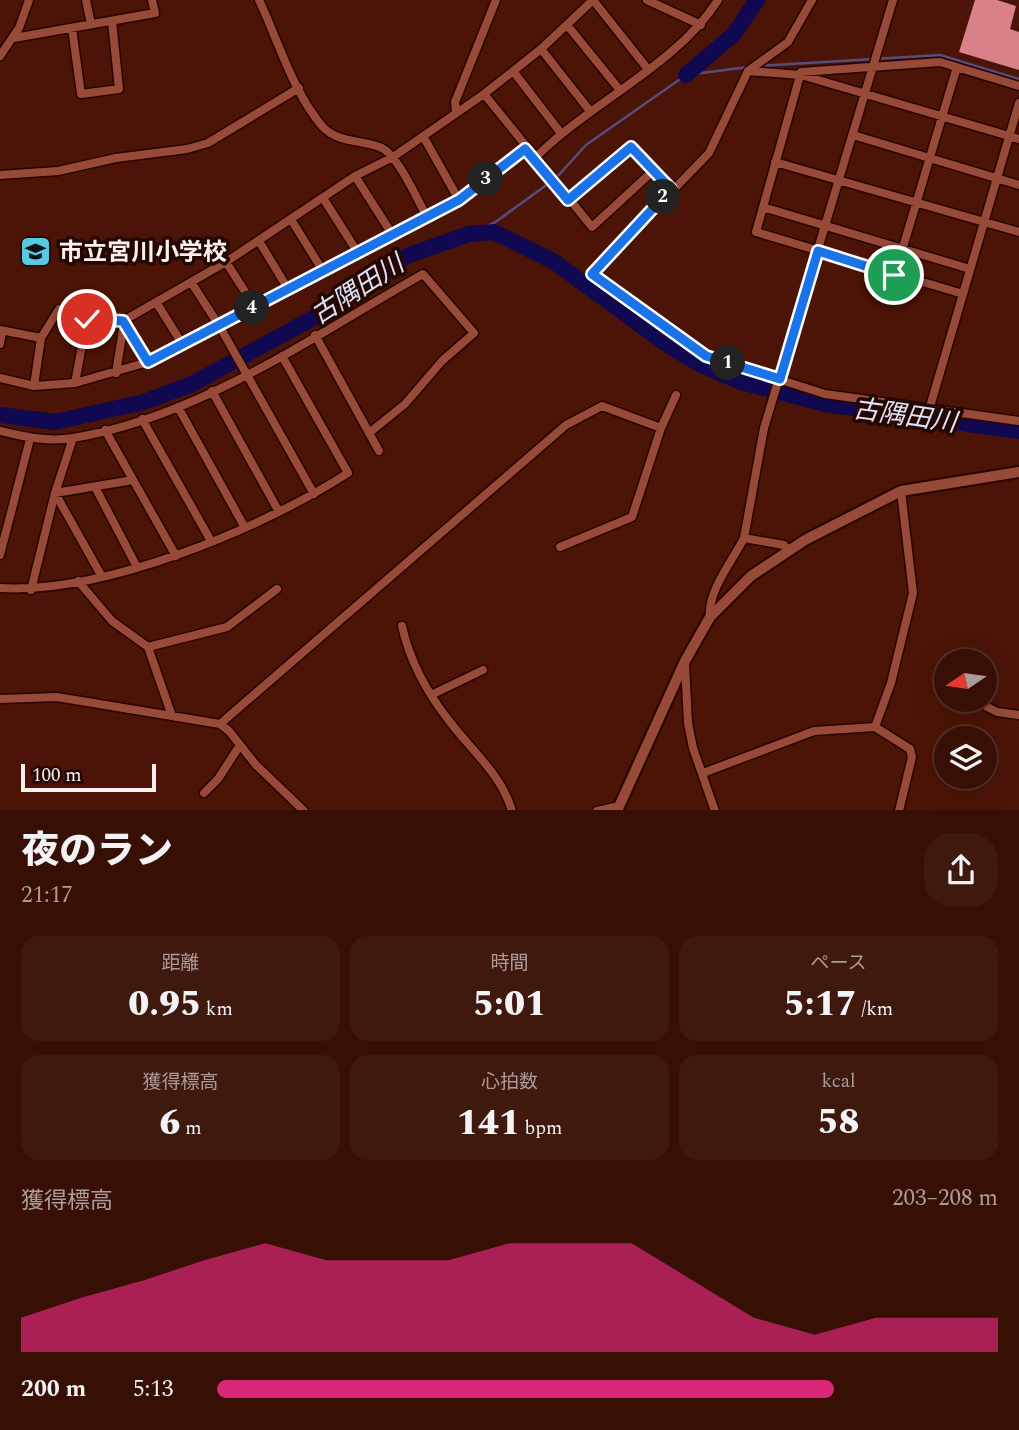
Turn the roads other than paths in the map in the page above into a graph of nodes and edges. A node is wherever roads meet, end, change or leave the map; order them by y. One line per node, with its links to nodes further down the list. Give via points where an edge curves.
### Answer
1 (29, 0): 16 (street)
2 (86, 0): 12 (street)
3 (152, 0): 11 (street, via 155,13)
4 (259, 0): 26 (street)
5 (496, 0): 32 (street, via 455,102)
6 (593, 0): 13 (street); 21 (street)
7 (647, 0): 14 (street)
8 (718, 0): 14 (street)
9 (812, 0): 23 (street, via 788,42)
10 (893, 0): 19 (street)
11 (112, 21): 12 (street); 15 (street, via 119,89 81,94)
12 (91, 24): 15 (street)
13 (567, 25): 17 (street); 27 (street)
14 (701, 25): 21 (street)
15 (72, 28): 16 (street)
16 (14, 38): 18 (street)
17 (541, 48): 22 (street); 31 (street)
18 (0, 55)
19 (874, 66): 20 (street, via 940,62); 24 (street); 28 (street)
20 (957, 67): 25 (street); 33 (street)
21 (647, 68): 27 (street)
22 (513, 71): 29 (street); 34 (street)
23 (748, 71): 24 (street); 50 (street, via 709,153)
24 (801, 75): 28 (street); 43 (street)
25 (1019, 86)
26 (299, 88): 40 (street, via 323,128); 45 (street, via 208,143 58,171)
27 (619, 89): 31 (street)
28 (866, 93): 33 (street); 35 (street)
29 (484, 94): 32 (street); 39 (street)
30 (1019, 103): 37 (street)
31 (590, 111): 34 (street)
32 (456, 113): 36 (street)
33 (942, 116): 37 (street); 42 (street)
34 (560, 132): 41 (street)
35 (853, 135): 42 (street); 48 (street)
36 (423, 136): 40 (street); 52 (street)
37 (1010, 137): 38 (street); 47 (street)
38 (1019, 139)
39 (525, 149): 41 (street); 52 (street)
40 (393, 157): 46 (street); 56 (street)
41 (534, 159): 53 (street)
42 (928, 159): 47 (street); 54 (street)
43 (775, 162): 48 (street); 55 (street)
44 (654, 170): 50 (street); 53 (street, via 631,147); 53 (street, via 592,227)
45 (0, 175)
46 (355, 176): 51 (street); 61 (street)
47 (997, 178): 49 (street); 58 (street)
48 (839, 182): 54 (street); 59 (street)
49 (1019, 185)
50 (671, 189): 89 (street, via 592,274 706,356)
51 (324, 198): 57 (street); 65 (street)
52 (459, 200): 56 (street)
53 (568, 200)
54 (914, 204): 58 (street); 63 (street)
55 (763, 207): 59 (street); 64 (street, via 756,232)
56 (426, 215): 61 (street)
57 (292, 221): 62 (street); 68 (street)
58 (984, 222): 60 (street); 67 (street)
59 (825, 225): 63 (street); 64 (street)
60 (1019, 232)
61 (392, 234): 65 (street)
62 (260, 241): 66 (street); 71 (street)
63 (902, 248): 67 (street); 69 (street)
64 (818, 251): 69 (street); 89 (street)
65 (358, 253): 68 (street)
66 (226, 262): 70 (street); 75 (street)
67 (970, 269): 73 (street)
68 (323, 271): 71 (street)
69 (894, 275): 72 (street); 73 (street)
70 (191, 282): 74 (street); 78 (street)
71 (289, 289): 75 (street)
72 (889, 294)
73 (962, 294): 95 (street)
74 (156, 302): 77 (street); 83 (street)
75 (254, 307): 78 (street)
76 (87, 319): 77 (street); 81 (street, via 59,309); 90 (street)
77 (124, 322): 85 (street); 87 (street)
78 (220, 327): 83 (street); 86 (street)
79 (1, 330): 81 (street); 82 (street)
80 (315, 335): 84 (street); 101 (street); 101 (street, via 423,274 474,333 405,404)
81 (41, 338): 91 (street)
82 (0, 344)
83 (183, 345): 85 (street)
84 (282, 356): 86 (street); 110 (street, via 348,473)
85 (148, 362): 87 (street)
86 (246, 372): 92 (street); 110 (street)
87 (116, 373): 90 (street)
88 (0, 378): 91 (street)
89 (780, 379): 95 (street, via 825,394); 113 (street, via 764,428)
90 (75, 383): 91 (street)
91 (34, 386)
92 (212, 391): 94 (street); 111 (street)
93 (676, 395): 98 (street)
94 (178, 407): 96 (street); 112 (street)
95 (929, 410): 97 (street)
96 (142, 419): 99 (street); 114 (street)
97 (1019, 421)
98 (661, 428): 115 (street, via 632,517); 135 (street, via 602,406 566,425)
99 (105, 430): 102 (street); 106 (street)
100 (0, 431): 103 (street)
101 (369, 433): 104 (street)
102 (73, 438): 103 (street); 109 (street)
103 (30, 439): 117 (street)
104 (379, 451)
105 (1019, 472): 108 (street)
106 (133, 480): 107 (street); 118 (street)
107 (95, 487): 109 (street); 119 (street)
108 (901, 491): 116 (street); 136 (street, via 913,593)
109 (55, 494): 120 (street); 124 (street)
110 (314, 494): 111 (street)
111 (279, 512): 112 (street)
112 (244, 526): 114 (street)
113 (744, 538): 116 (street, via 784,545); 125 (street, via 717,589)
114 (211, 541): 118 (street)
115 (560, 547)
116 (788, 550): 125 (street, via 751,576)
117 (0, 555)
118 (176, 556): 119 (street)
119 (137, 567): 120 (street)
120 (101, 575): 121 (street)
121 (78, 580): 124 (street); 127 (street, via 112,621)
122 (0, 588): 124 (street)
123 (277, 589): 127 (street, via 226,627)
124 (31, 590)
125 (709, 617): 128 (street)
126 (402, 626): 130 (street, via 409,657)
127 (148, 647): 134 (street)
128 (685, 661): 138 (street, via 688,723); 140 (street)
129 (484, 670): 130 (street)
130 (431, 695): 142 (street, via 499,781)
131 (0, 699): 134 (street, via 57,697)
132 (998, 712): 133 (street)
133 (1019, 715)
134 (172, 716): 135 (street)
135 (219, 724): 137 (street)
136 (875, 727): 138 (street, via 814,731); 145 (street, via 910,750)
137 (240, 745): 139 (street); 141 (street)
138 (703, 773): 144 (street)
139 (204, 793)
140 (618, 808): 143 (street)
141 (304, 810)
142 (512, 810)
143 (597, 810)
144 (715, 810)
145 (899, 810)

